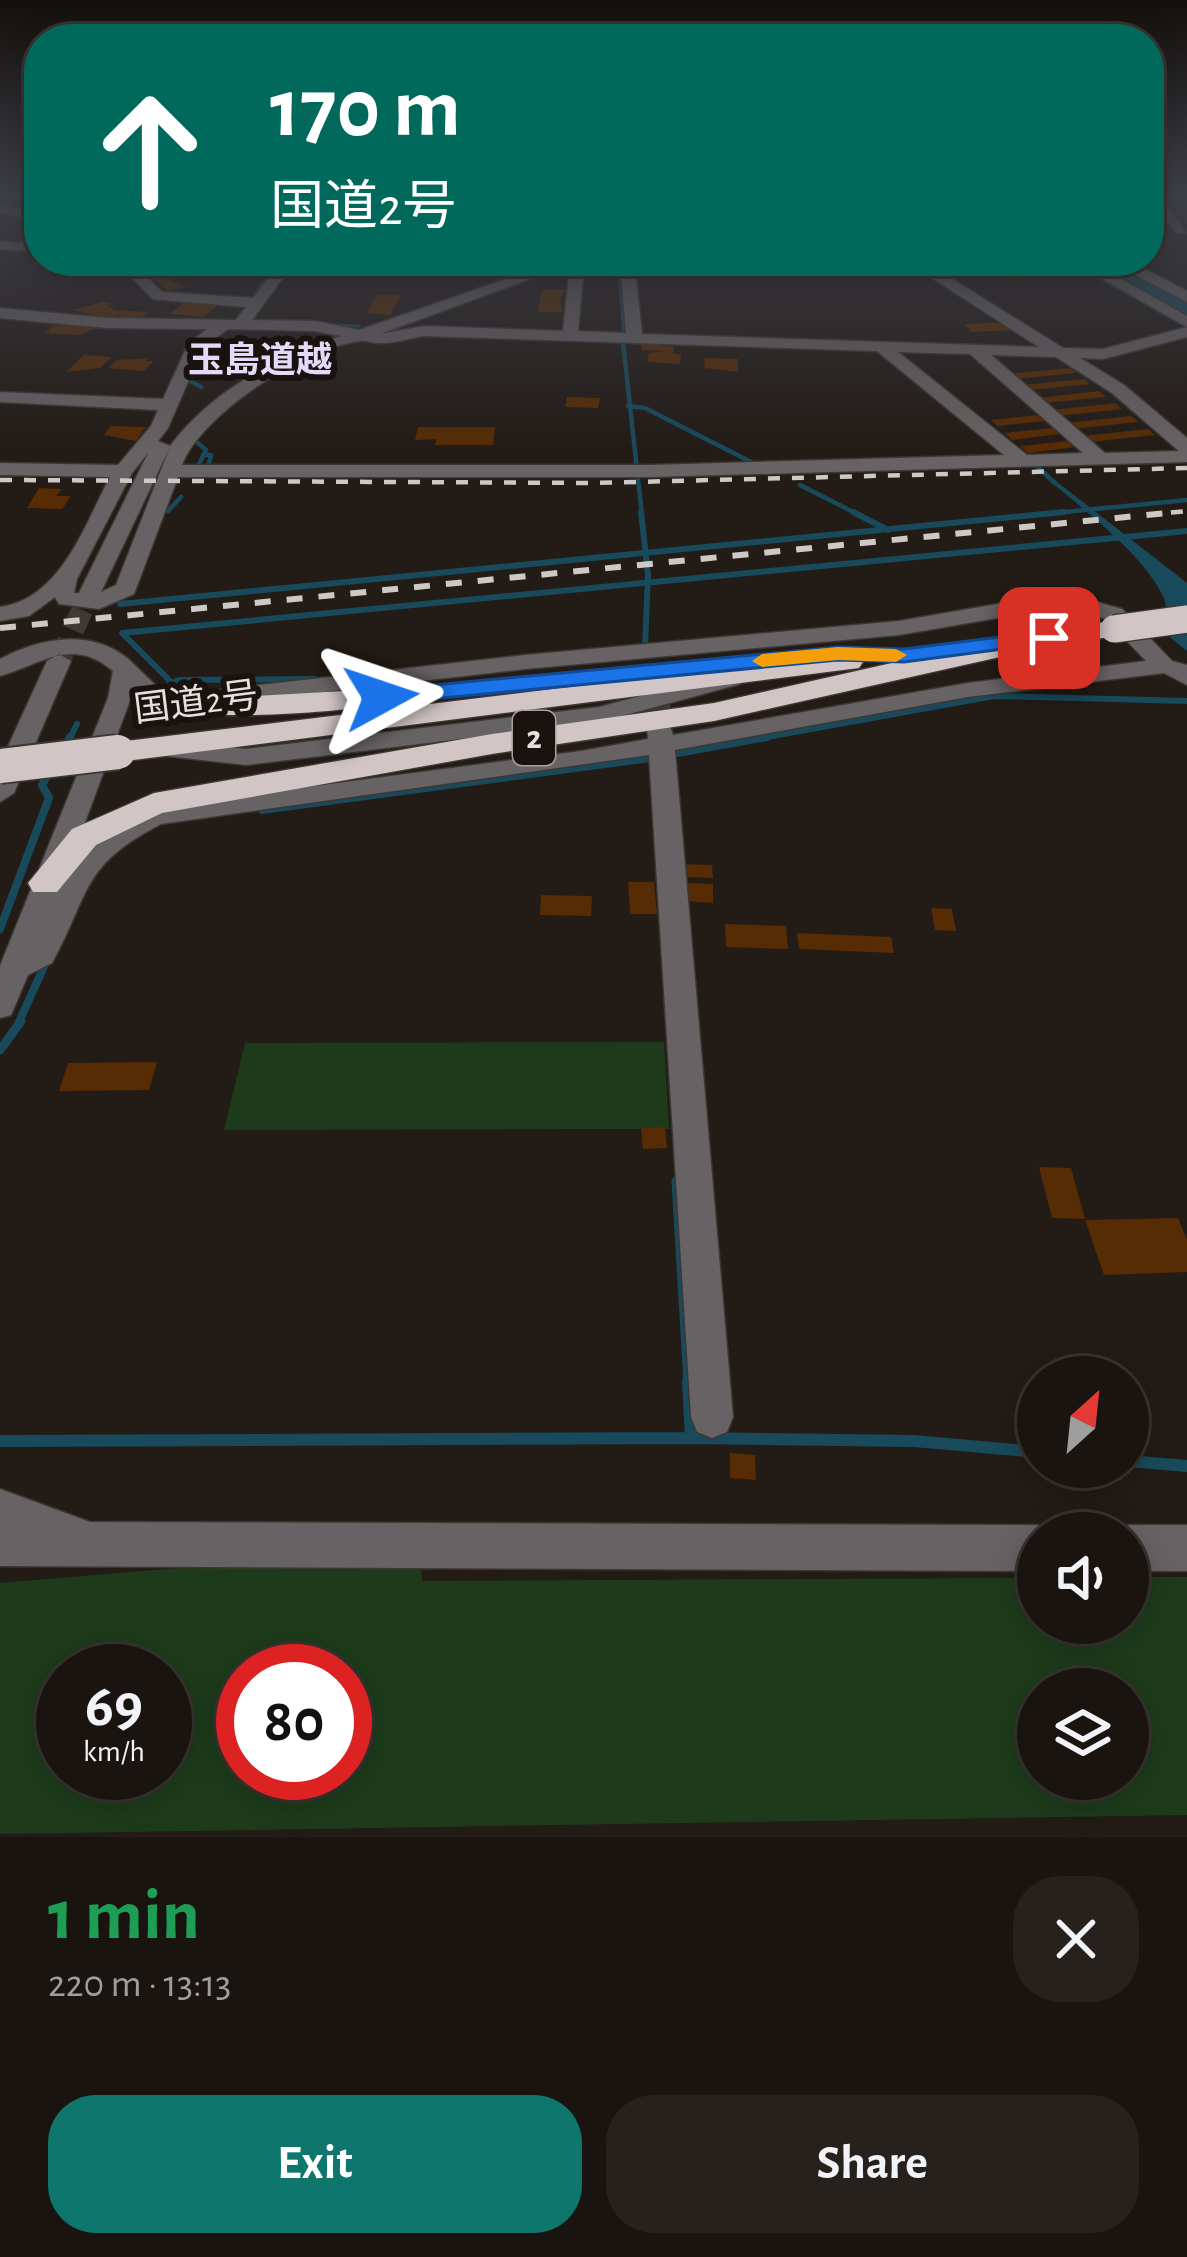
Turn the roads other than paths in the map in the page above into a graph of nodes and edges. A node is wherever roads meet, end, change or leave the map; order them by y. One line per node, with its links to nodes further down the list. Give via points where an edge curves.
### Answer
1 (143, 281): 11 (street, via 158,296)
2 (273, 281): 11 (street)
3 (513, 281): 15 (street); 18 (street)
4 (573, 281): 17 (street)
5 (629, 281): 19 (street)
6 (944, 281): 22 (street)
7 (1113, 281): 13 (street)
8 (1156, 281): 10 (street)
9 (0, 296): 12 (street, via 19,298)
10 (1187, 297)
11 (255, 303): 14 (street)
12 (0, 311): 14 (street, via 64,321)
13 (1187, 322)
14 (232, 325): 18 (street); 25 (street, via 196,344)
15 (507, 332): 17 (street); 18 (street)
16 (1187, 332): 22 (street, via 1115,354)
17 (570, 334): 19 (street)
18 (356, 335): 23 (street)
19 (634, 335): 20 (street)
20 (882, 347): 21 (street); 29 (street)
21 (976, 351): 22 (street); 28 (street)
22 (1059, 354): 27 (street, via 1118,389)
23 (295, 356): 26 (street, via 225,381); 31 (street, via 202,419); 34 (street, via 226,389 170,436)
24 (0, 397): 25 (street)
25 (167, 405): 26 (street)
26 (159, 428): 32 (street)
27 (1187, 452): 28 (street)
28 (1099, 458): 29 (street)
29 (1026, 461): 31 (street, via 651,471)
30 (0, 469): 32 (street)
31 (172, 470): 33 (street, via 126,589 82,603 63,594)
32 (123, 471): 33 (street)
33 (66, 579): 35 (street, via 21,611)
34 (89, 595)
35 (0, 614)
36 (1187, 620): 37 (highway, 国道2号 / 2, bridge)
37 (1049, 638): 38 (highway, 国道2号 / 2); 47 (highway, 2, via 713,712 171,800 103,825)
38 (904, 656): 43 (highway, 2, via 838,653 335,701); 45 (highway, 国道2号 / 2, bridge)
39 (58, 661): 46 (street)
40 (0, 669): 41 (street, via 40,650 78,646 108,656)
41 (124, 672): 43 (street); 47 (street)
42 (1175, 672): 43 (street, via 1114,614 1090,604 658,658 525,662); 44 (street, via 968,690)
43 (168, 703)
44 (662, 746): 48 (street, via 155,816 95,850 75,872 40,955); 50 (street)
45 (0, 766)
46 (0, 794)
47 (44, 884): 48 (street)
48 (16, 967): 49 (street)
49 (0, 1006)
50 (712, 1417)
51 (0, 1511): 52 (street)
52 (96, 1542): 53 (street); 54 (street); 57 (street)
53 (0, 1544)
54 (1017, 1548)
55 (1149, 1548): 56 (street)
56 (1187, 1548)
57 (0, 1559)

